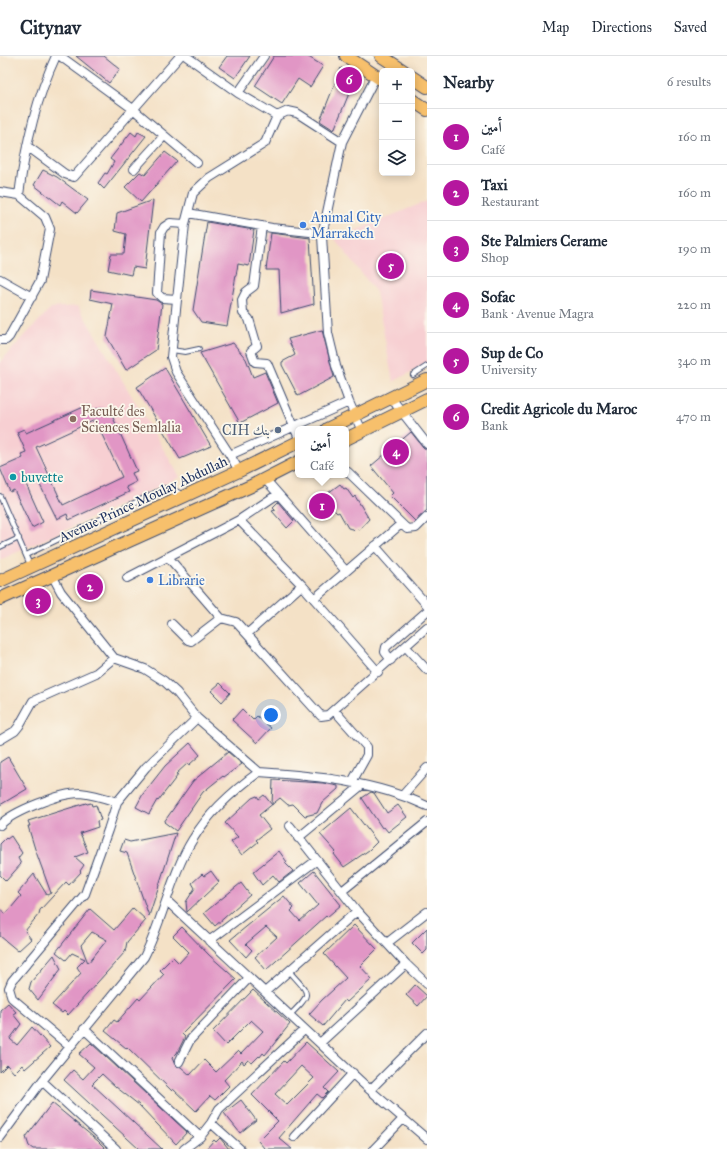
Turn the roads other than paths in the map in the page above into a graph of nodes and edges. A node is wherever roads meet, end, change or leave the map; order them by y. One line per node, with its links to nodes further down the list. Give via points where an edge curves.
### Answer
1 (56, 56): 19 (street, via 37,101)
2 (60, 56): 14 (street)
3 (180, 56): 14 (street)
4 (186, 56): 12 (street)
5 (264, 56): 12 (street)
6 (346, 56): 9 (main road)
7 (381, 56): 8 (main road)
8 (399, 68)
9 (379, 78): 18 (street)
10 (415, 79): 11 (main road)
11 (427, 87)
12 (238, 93): 16 (street)
13 (415, 102): 15 (main road)
14 (133, 109): 17 (street); 19 (street, via 74,177 65,174)
15 (427, 110)
16 (277, 116): 18 (street, via 288,111 297,113); 24 (street, via 265,144 208,178 198,187 190,200)
17 (164, 136): 20 (street); 21 (street)
18 (342, 142): 27 (street)
19 (27, 146): 23 (street)
20 (197, 163)
21 (134, 169)
22 (0, 192): 23 (street)
23 (19, 195): 29 (street, via 45,217 50,230 44,272)
24 (188, 213): 25 (street); 26 (street)
25 (185, 224): 30 (street); 30 (street, via 170,223 161,232 157,293 162,298)
26 (262, 226): 27 (street); 44 (street, via 254,286 246,292 242,300 244,313 249,319 257,346 251,351 255,362 267,363)
27 (322, 236): 39 (street, via 328,333)
28 (0, 279): 29 (street)
29 (32, 297): 31 (street, via 9,337)
30 (177, 299): 33 (street)
31 (0, 340)
32 (199, 349): 33 (lane, via 185,352)
33 (172, 350): 49 (street, via 171,357 176,372)
34 (427, 366): 35 (lane)
35 (413, 375)
36 (427, 380): 37 (main road)
37 (391, 398): 40 (street); 41 (main road)
38 (427, 399): 40 (main road)
39 (349, 402): 41 (street); 42 (street)
40 (401, 412): 45 (main road); 48 (street)
41 (355, 416): 43 (main road); 45 (street)
42 (296, 426)
43 (333, 426)
44 (294, 427): 49 (street)
45 (362, 431): 46 (main road)
46 (349, 438)
47 (295, 443): 51 (main road, Avenue Prince Moulay Abdullah)
48 (427, 444)
49 (230, 455): 51 (street)
50 (295, 464): 53 (main road)
51 (239, 471): 56 (main road, Avenue Prince Moulay Abdullah)
52 (349, 473): 59 (street)
53 (265, 479): 54 (street); 67 (main road)
54 (278, 494): 58 (street); 66 (street)
55 (0, 496): 60 (lane)
56 (185, 496): 63 (lane, via 171,488 165,488); 65 (main road, Avenue Prince Moulay Abdullah)
57 (427, 517): 59 (street, via 412,529 407,529)
58 (239, 520): 64 (street); 70 (street)
59 (401, 524): 61 (street)
60 (19, 538): 62 (lane); 63 (lane)
61 (375, 546): 66 (street); 73 (street)
62 (0, 547)
63 (26, 555): 65 (lane)
64 (168, 558): 68 (street); 75 (street)
65 (31, 566): 69 (main road, Avenue Prince Moulay Abdullah)
66 (346, 570): 71 (street)
67 (52, 575): 72 (main road); 80 (street, via 61,592)
68 (127, 578)
69 (0, 581)
70 (302, 585): 71 (street); 78 (street)
71 (314, 598): 83 (street)
72 (0, 599)
73 (427, 605)
74 (427, 611): 81 (street, via 386,647 385,652)
75 (221, 618): 76 (street, via 191,641); 78 (street, via 236,622)
76 (172, 624)
77 (427, 627): 79 (street)
78 (247, 634): 84 (street, via 317,713 325,716)
79 (406, 647): 81 (street); 82 (street)
80 (114, 658): 85 (street, via 145,669 164,681); 86 (street, via 96,673 33,701 15,731)
81 (391, 660): 83 (street)
82 (427, 670)
83 (378, 672): 84 (street)
84 (334, 710): 89 (street, via 367,747 368,751)
85 (197, 718): 88 (street); 92 (street, via 146,767)
86 (0, 739)
87 (427, 768): 91 (street)
88 (259, 772): 89 (street, via 320,776); 100 (street, via 238,787 193,839)
89 (352, 782): 90 (street)
90 (362, 785): 91 (street); 97 (street)
91 (403, 795): 93 (street)
92 (117, 802): 95 (street, via 96,795 71,794 30,807 9,817); 115 (street, via 85,894 12,981 9,988 12,998)
93 (427, 806)
94 (427, 822): 99 (street)
95 (0, 825)
96 (290, 826): 97 (street)
97 (298, 838): 98 (street)
98 (317, 860): 99 (street); 103 (street)
99 (342, 890): 101 (street)
100 (167, 901): 103 (street); 111 (street, via 144,957)
101 (357, 911): 104 (street); 106 (street)
102 (427, 912): 104 (street)
103 (209, 941): 107 (street)
104 (387, 943): 105 (street)
105 (406, 964): 108 (street); 114 (street)
106 (289, 971): 109 (street); 110 (lane, via 308,994)
107 (249, 978): 109 (street); 116 (street, via 190,1040)
108 (427, 984)
109 (265, 992): 110 (street)
110 (290, 1015): 112 (street)
111 (84, 1030): 115 (street); 123 (street)
112 (304, 1030): 114 (street); 121 (street, via 219,1109)
113 (427, 1033): 119 (street)
114 (320, 1043): 117 (street)
115 (70, 1047): 118 (street)
116 (179, 1062)
117 (353, 1073): 119 (street); 124 (street)
118 (42, 1081): 125 (street); 126 (street)
119 (370, 1090): 120 (street)
120 (402, 1120): 122 (street); 129 (street)
121 (211, 1123): 123 (street); 128 (street)
122 (426, 1136)
123 (200, 1137): 127 (street)
124 (294, 1137)
125 (0, 1138)
126 (116, 1149)
127 (184, 1149)
128 (240, 1149)
129 (374, 1149)

